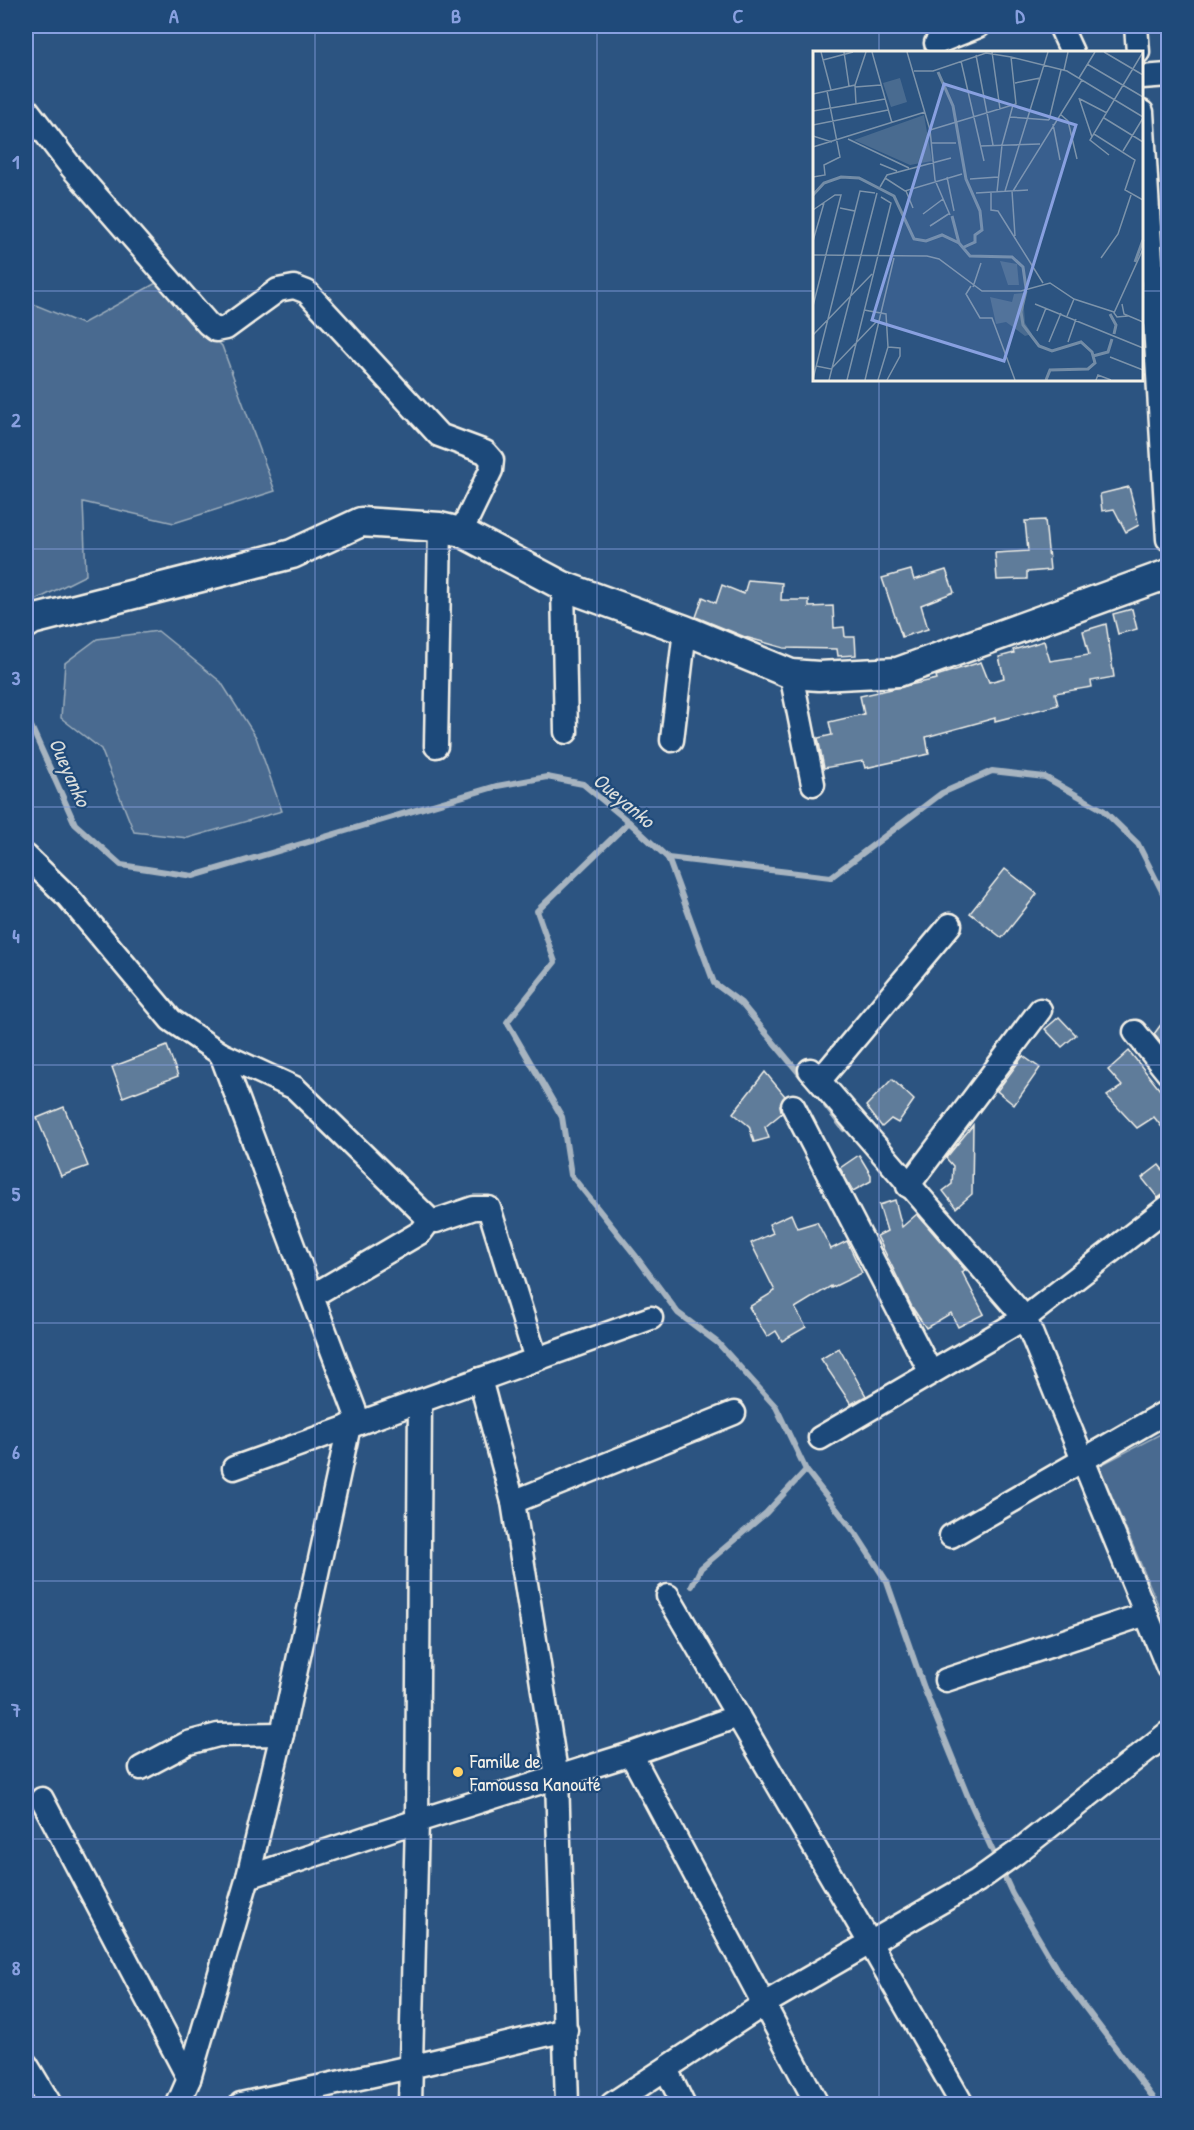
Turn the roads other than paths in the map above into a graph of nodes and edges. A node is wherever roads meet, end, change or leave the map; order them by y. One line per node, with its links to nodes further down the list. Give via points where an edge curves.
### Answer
1 (979, 26): 4 (street)
2 (1060, 26): 5 (street)
3 (1136, 26): 6 (street)
4 (936, 43)
5 (1072, 51)
6 (1138, 51)
7 (1168, 75): 8 (street)
8 (1143, 77)
9 (26, 108): 11 (street, via 72,168 216,330 226,328 278,290 294,286 307,292 439,435 485,452 492,460 491,470)
10 (1143, 128): 12 (street)
11 (451, 530): 14 (street); 15 (street, via 361,522 292,554); 20 (street)
12 (1168, 538)
13 (1168, 574): 17 (street, via 898,672)
14 (563, 586): 16 (street); 18 (street)
15 (26, 624)
16 (685, 630): 17 (street); 19 (street)
17 (791, 674): 21 (street)
18 (566, 732)
19 (672, 740)
20 (436, 746)
21 (813, 784)
22 (26, 856): 26 (street, via 68,897 171,1020)
23 (950, 925): 29 (street, via 815,1075)
24 (1040, 1010): 29 (street)
25 (1135, 1032): 27 (street)
26 (221, 1054): 31 (street, via 295,1088); 32 (street)
27 (1168, 1073)
28 (793, 1106): 36 (street)
29 (908, 1185): 34 (street)
30 (1168, 1207): 34 (street)
31 (430, 1220): 32 (street, via 421,1232); 35 (street, via 489,1208)
32 (312, 1296): 41 (street)
33 (651, 1318): 35 (street)
34 (1025, 1318): 36 (street); 43 (street)
35 (536, 1359): 37 (street)
36 (931, 1373): 42 (street)
37 (480, 1379): 38 (street); 45 (street)
38 (420, 1401): 41 (street); 58 (street)
39 (1168, 1411): 43 (street)
40 (734, 1413): 45 (street)
41 (354, 1424): 44 (street); 53 (street)
42 (820, 1438)
43 (1083, 1460): 46 (street); 48 (street)
44 (234, 1467)
45 (513, 1502): 56 (street)
46 (951, 1536)
47 (668, 1596): 51 (street)
48 (1146, 1614): 49 (street); 50 (street)
49 (1168, 1668)
50 (946, 1680)
51 (738, 1716): 54 (street); 60 (street)
52 (1168, 1733): 60 (street, via 977,1881)
53 (282, 1734): 55 (street, via 218,1735 188,1743); 59 (street)
54 (631, 1754): 56 (street); 61 (street)
55 (141, 1768)
56 (557, 1778): 58 (street); 62 (street)
57 (42, 1798): 66 (street)
58 (417, 1821): 59 (street); 64 (street)
59 (248, 1877): 66 (street)
60 (870, 1942): 61 (street); 76 (street)
61 (764, 2004): 65 (street); 75 (street)
62 (566, 2030): 64 (street); 72 (street)
63 (26, 2064): 67 (street)
64 (410, 2067): 70 (street); 71 (street)
65 (666, 2069): 73 (street); 74 (street)
66 (189, 2079): 69 (street)
67 (31, 2087): 68 (street)
68 (50, 2104)
69 (178, 2104)
70 (241, 2104)
71 (410, 2104)
72 (567, 2104)
73 (612, 2104)
74 (683, 2104)
75 (817, 2104)
76 (962, 2104)

